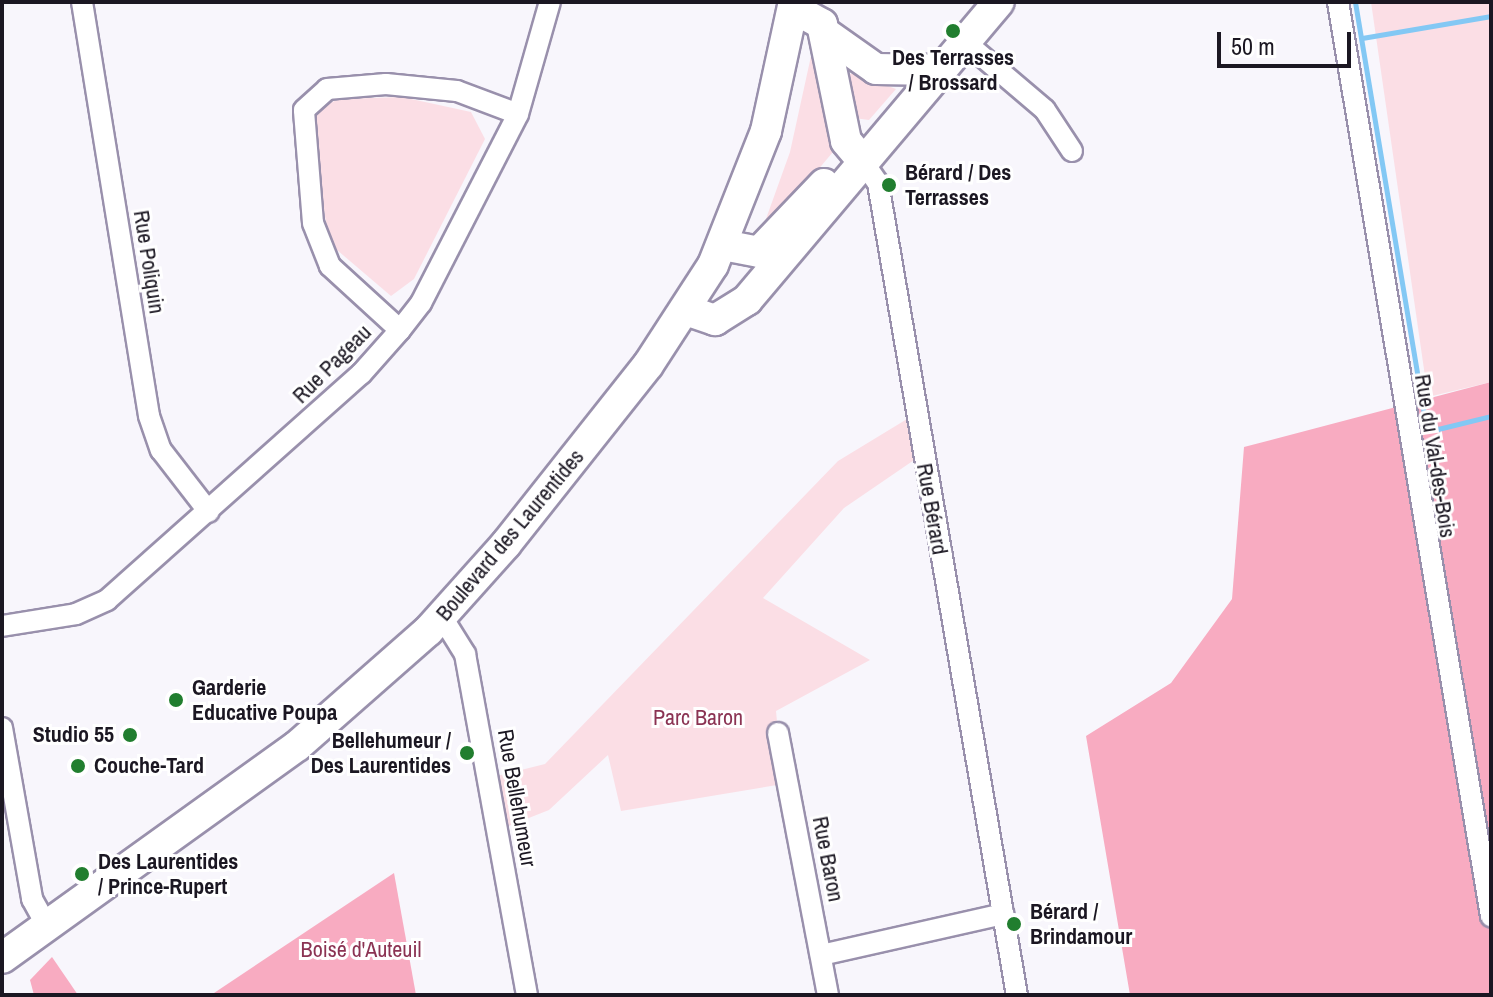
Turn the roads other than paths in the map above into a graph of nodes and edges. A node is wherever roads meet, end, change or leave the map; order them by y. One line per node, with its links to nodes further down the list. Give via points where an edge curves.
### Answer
1 (82, 2): 15 (street, Rue Poliquin, via 149,416 161,450)
2 (550, 2): 9 (street, Rue Pageau)
3 (999, 2): 7 (street)
4 (1338, 2): 21 (street, Rue du Val-des-Bois)
5 (793, 5): 6 (street, via 818,16); 12 (street, Boulevard des Laurentides, via 773,107)
6 (825, 33): 8 (street, via 876,69); 11 (street, Rue Bérard, via 846,141)
7 (964, 41): 8 (street); 10 (street, via 1045,110)
8 (940, 70): 11 (street)
9 (518, 114): 14 (street, Rue Pageau, via 421,303); 14 (street, via 457,91 386,84 327,89 304,110 313,223 330,266)
10 (1072, 151)
11 (861, 159): 12 (street, via 839,168 759,252); 13 (street, via 853,181 739,307 715,320); 20 (street, Rue Bérard, via 878,183)
12 (723, 245): 13 (street, Boulevard des Laurentides)
13 (686, 310): 16 (street, Boulevard des Laurentides)
14 (400, 330): 15 (street, Rue Pageau)
15 (209, 512): 17 (street, Rue Pageau, via 107,600 76,614)
16 (442, 617): 22 (street, Boulevard des Laurentides, via 297,746); 25 (street, Rue Bellehumeur, via 465,654)
17 (2, 626)
18 (2, 728): 22 (street, via 32,899)
19 (778, 733): 23 (street, Rue Baron)
20 (1003, 914): 23 (street); 27 (street, Rue Bérard)
21 (1491, 916)
22 (47, 926): 24 (street, Boulevard des Laurentides)
23 (821, 955): 26 (street, Rue Baron)
24 (2, 958)
25 (527, 995)
26 (828, 995)
27 (1017, 995)

